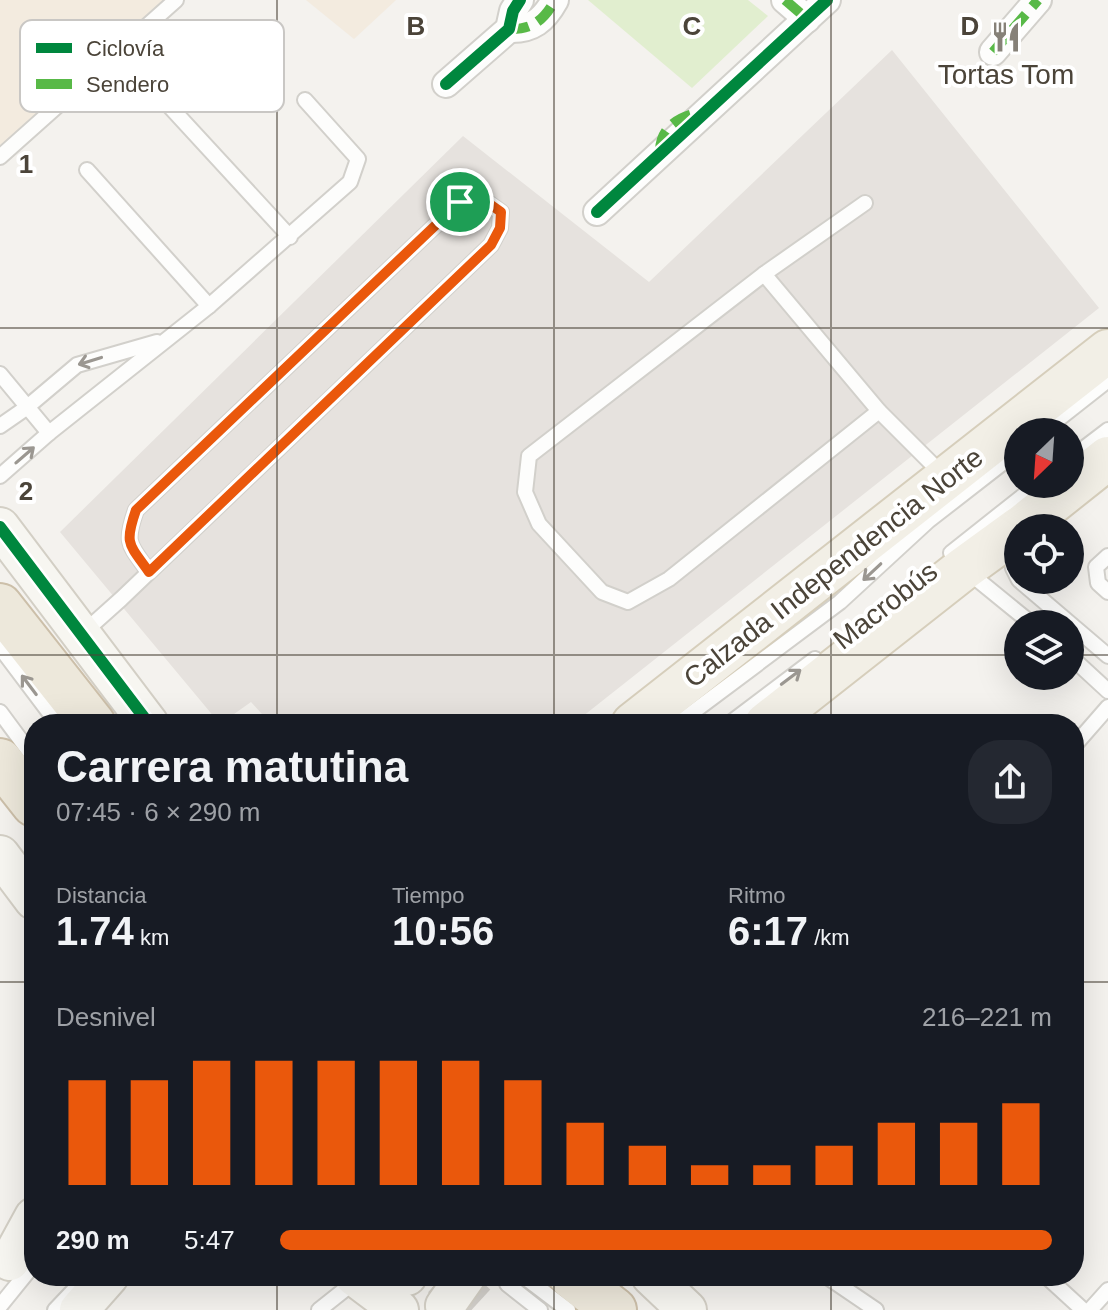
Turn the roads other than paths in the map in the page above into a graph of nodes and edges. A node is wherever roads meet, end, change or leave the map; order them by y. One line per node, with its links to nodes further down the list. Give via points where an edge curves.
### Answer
1 (176, 0): 8 (lane)
2 (520, 0): 9 (street)
3 (555, 0): 9 (street, via 534,25)
4 (785, 0): 7 (street)
5 (827, 0): 7 (street)
6 (1038, 0): 10 (street)
7 (807, 19): 18 (street, via 707,111 685,114 671,125 661,139 660,154)
8 (154, 20)
9 (509, 29): 11 (street)
10 (993, 52)
11 (446, 84)
12 (305, 100): 19 (lane, via 358,159 350,182)
13 (50, 112): 15 (lane)
14 (175, 112): 19 (lane)
15 (0, 157)
16 (87, 170): 21 (lane)
17 (865, 203): 20 (lane)
18 (597, 212)
19 (290, 237): 21 (lane)
20 (764, 274): 27 (lane); 27 (lane, via 529,456 525,492 539,524 602,592 628,602 669,579)
21 (209, 306): 22 (lane)
22 (165, 340): 26 (lane, one-way to 26, via 77,365); 31 (lane)
23 (1108, 351): 36 (main road, Calzada Independencia Norte)
24 (1, 378): 26 (lane)
25 (1108, 380): 28 (lane)
26 (26, 408): 29 (lane); 31 (lane)
27 (879, 411): 36 (lane)
28 (1060, 418)
29 (0, 426)
30 (1108, 430): 32 (lane)
31 (49, 433): 35 (lane, one-way to 31)
32 (1084, 448)
33 (1108, 458): 38 (main road)
34 (1004, 462): 60 (lane, Macrobús, one-way to 60, via 928,521 840,602)
35 (0, 476)
36 (946, 478): 59 (main road, Calzada Independencia Norte)
37 (1023, 498): 42 (lane, Macrobús)
38 (1037, 514)
39 (0, 527): 48 (street)
40 (1004, 537): 42 (main road)
41 (1108, 556): 44 (lane, via 1096,567 1098,583)
42 (953, 565): 47 (lane); 62 (main road)
43 (149, 572): 43 (lane, via 491,245 501,212 484,200 460,202 136,510 129,544); 48 (lane)
44 (1108, 592)
45 (1036, 594): 51 (lane)
46 (0, 606): 57 (highway)
47 (1013, 610)
48 (80, 636): 58 (street)
49 (0, 647): 56 (lane, one-way to 49)
50 (825, 652): 61 (lane, Macrobús, one-way to 50)
51 (1108, 656)
52 (1084, 669): 53 (lane)
53 (1108, 691)
54 (1108, 707): 63 (lane)
55 (0, 712): 64 (lane)
56 (50, 714)
57 (85, 714)
58 (141, 714)
59 (646, 714)
60 (690, 714)
61 (742, 714)
62 (781, 714)
63 (1084, 735)
64 (24, 744)
65 (0, 761): 66 (highway)
66 (24, 791)
67 (20, 1258): 80 (lane)
68 (78, 1286): 81 (lane)
69 (100, 1286): 82 (street)
70 (350, 1286): 83 (lane)
71 (371, 1286): 84 (street)
72 (459, 1286): 85 (street)
73 (510, 1286): 86 (lane)
74 (536, 1286): 87 (lane)
75 (584, 1286): 88 (highway)
76 (662, 1286): 89 (street)
77 (841, 1286): 90 (lane)
78 (1057, 1286): 91 (lane)
79 (1108, 1290): 92 (lane)
80 (0, 1306)
81 (55, 1310)
82 (79, 1310)
83 (319, 1310)
84 (399, 1310)
85 (446, 1310)
86 (540, 1310)
87 (568, 1310)
88 (614, 1310)
89 (687, 1310)
90 (876, 1310)
91 (1083, 1310)
92 (1090, 1310)

